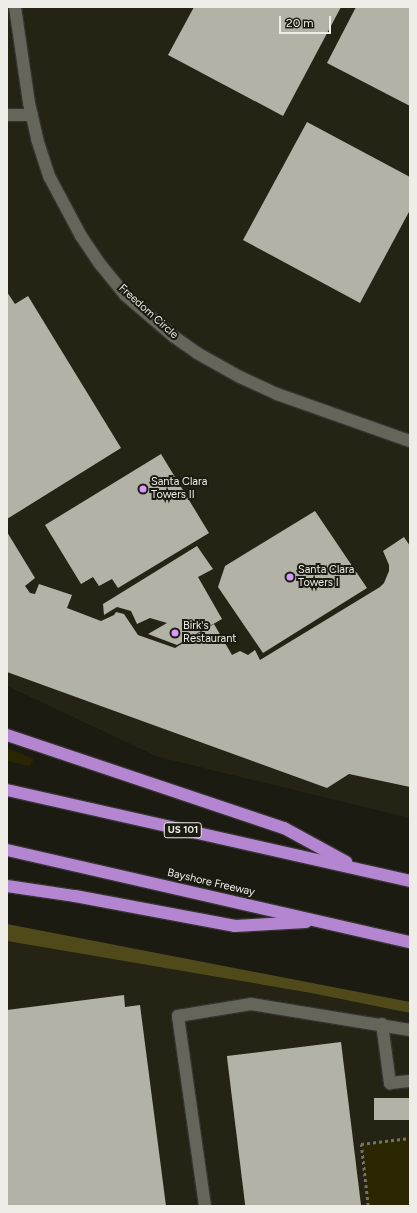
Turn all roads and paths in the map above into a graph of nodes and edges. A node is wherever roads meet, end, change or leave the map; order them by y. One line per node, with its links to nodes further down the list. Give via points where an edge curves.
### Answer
1 (15, 7): 3 (street, Freedom Circle)
2 (7, 114): 3 (street)
3 (32, 115): 4 (street, Freedom Circle, via 49,176 81,236 100,264 143,310 197,353 240,377 277,394)
4 (410, 441)
5 (7, 735): 8 (highway, via 284,828)
6 (7, 790): 8 (highway, US 101)
7 (7, 850): 11 (highway, Bayshore Freeway)
8 (358, 869): 9 (highway, US 101)
9 (410, 881)
10 (7, 886): 11 (highway, via 235,926)
11 (321, 922): 12 (highway, Bayshore Freeway)
12 (410, 942)
13 (382, 1024): 14 (street); 15 (street, via 390,1083); 17 (street, via 251,1004 178,1016)
14 (410, 1030)
15 (410, 1081)
16 (410, 1138): 18 (path, via 361,1144)
17 (205, 1206)
18 (368, 1206)

